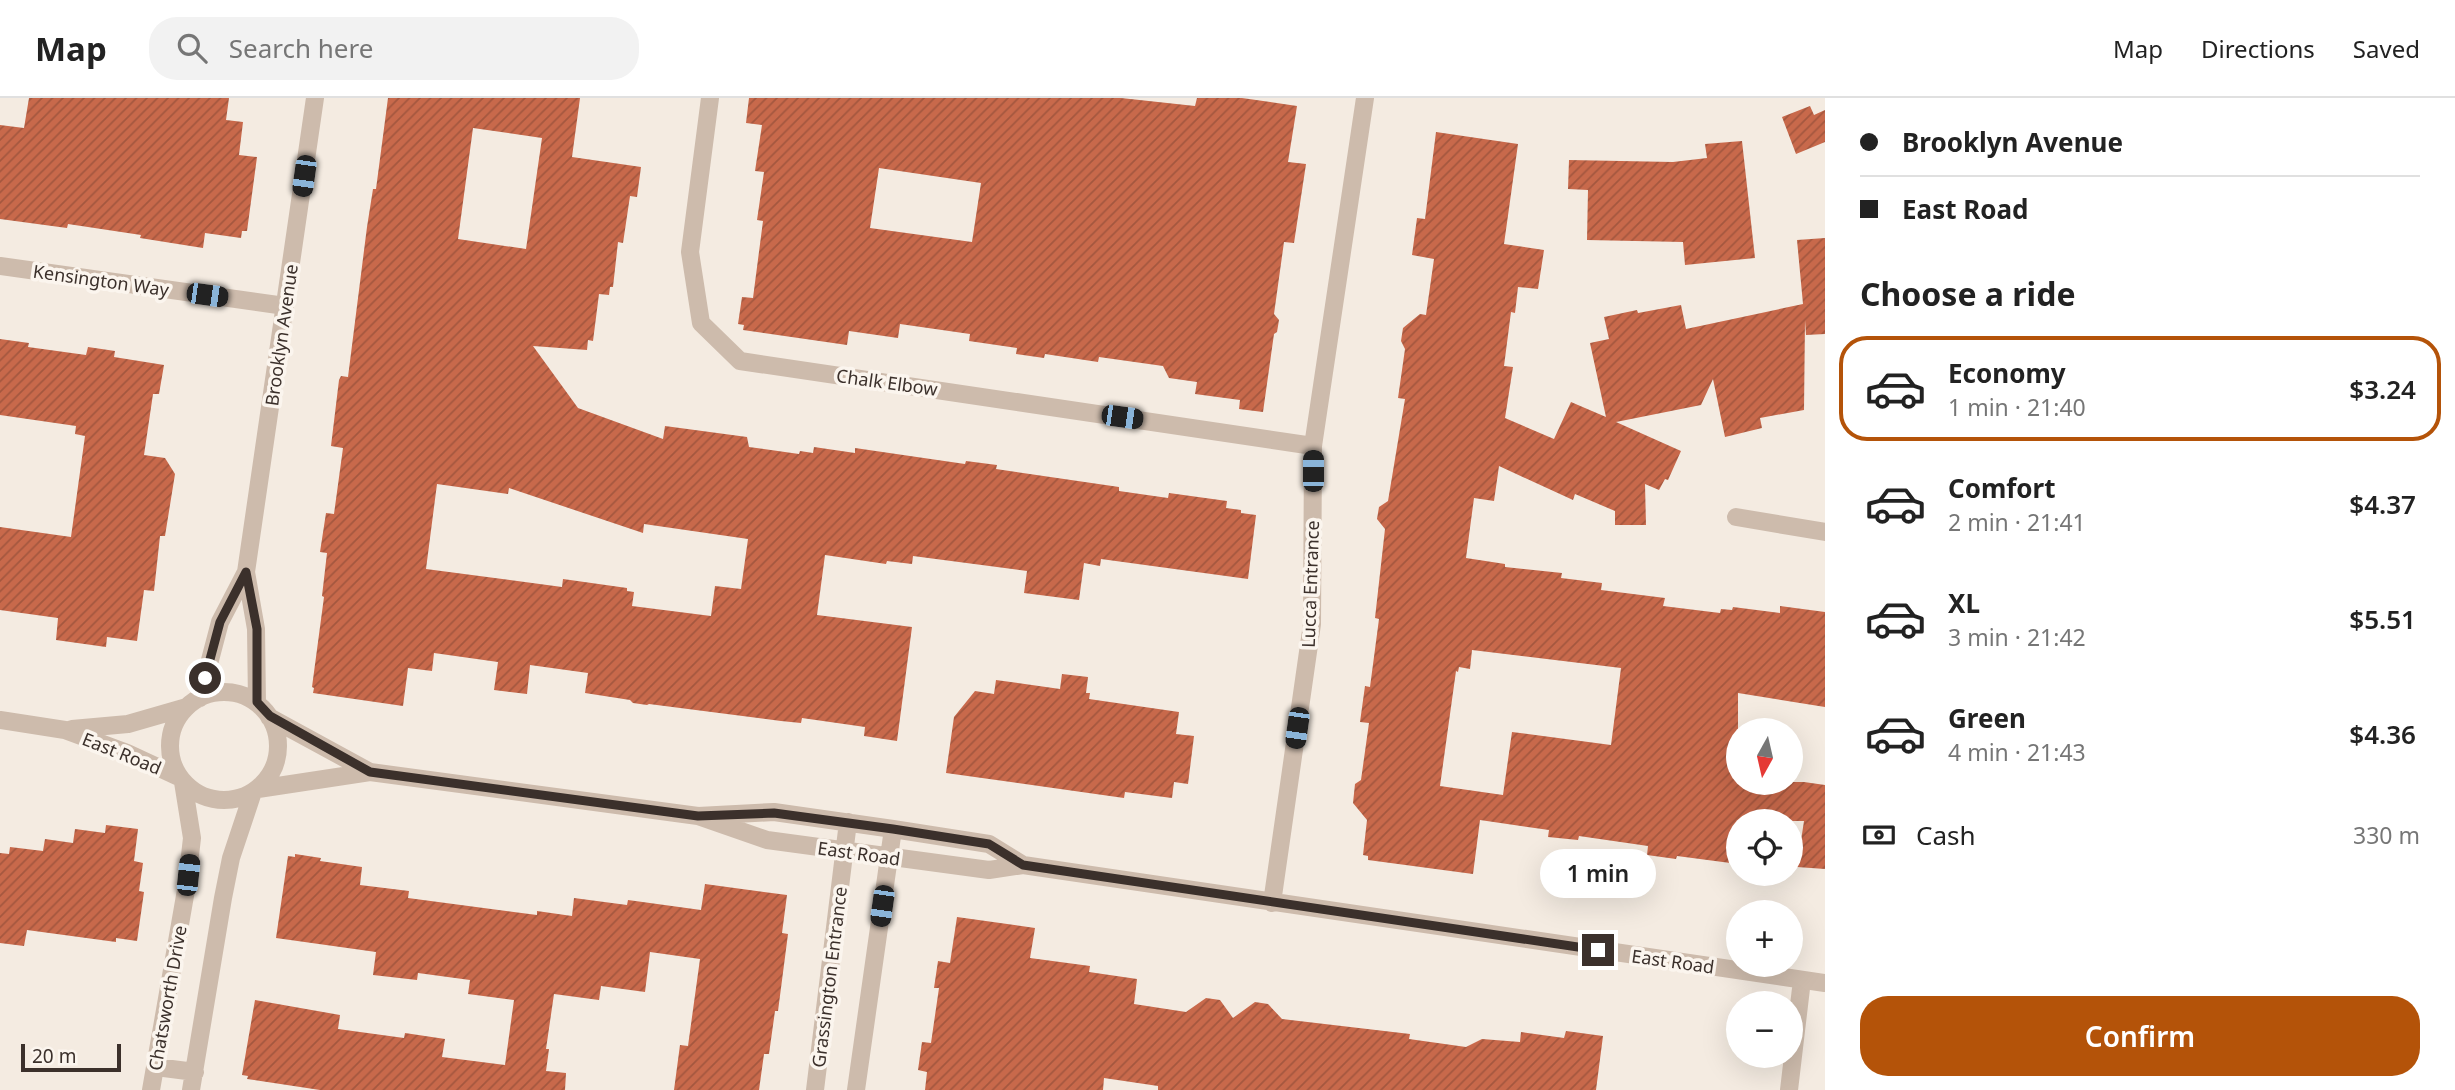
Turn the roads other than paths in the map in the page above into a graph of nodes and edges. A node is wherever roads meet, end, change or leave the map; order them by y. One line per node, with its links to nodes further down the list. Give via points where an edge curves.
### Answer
1 (315, 98): 5 (street, Brooklyn Avenue)
2 (710, 98): 6 (street, Chalk Elbow, via 690,252 701,323 740,361)
3 (1365, 98): 6 (street, Lucca Entrance)
4 (0, 266): 5 (street, Kensington Way)
5 (285, 306): 9 (street, Brooklyn Avenue)
6 (1313, 446): 24 (street, Lucca Entrance, via 1312,624)
7 (1736, 517): 8 (street)
8 (1825, 532)
9 (246, 572): 10 (street, Brooklyn Avenue, via 220,622); 11 (street, Brooklyn Avenue, via 257,629)
10 (194, 702): 11 (street, via 226,692); 14 (street, East Road, via 128,724); 16 (street, via 173,727 169,744)
11 (257, 702): 12 (street)
12 (270, 716): 15 (street, East Road); 17 (street, via 278,741 277,760)
13 (0, 720): 14 (street, East Road)
14 (65, 730): 16 (street, East Road)
15 (370, 772): 17 (street, East Road); 18 (street, East Road)
16 (181, 779): 17 (street, via 210,799 233,800); 27 (street, Chatsworth Drive, via 192,838)
17 (256, 791): 28 (street, via 231,858)
18 (698, 816): 19 (street, East Road, via 774,813); 21 (street, East Road, via 767,841)
19 (848, 822): 20 (street, East Road); 21 (street, Grassington Entrance)
20 (893, 829): 22 (street); 23 (street, East Road, via 989,844)
21 (845, 851): 22 (street, East Road); 31 (street, Grassington Entrance)
22 (889, 857): 23 (street, East Road, via 989,870); 32 (street)
23 (1023, 865): 24 (street, East Road)
24 (1272, 903): 25 (street, East Road)
25 (1802, 980): 26 (street, East Road); 33 (street)
26 (1825, 983)
27 (156, 1067): 28 (street); 29 (street, Chatsworth Drive)
28 (195, 1072): 30 (street)
29 (151, 1090)
30 (191, 1090)
31 (815, 1090)
32 (856, 1090)
33 (1789, 1090)

